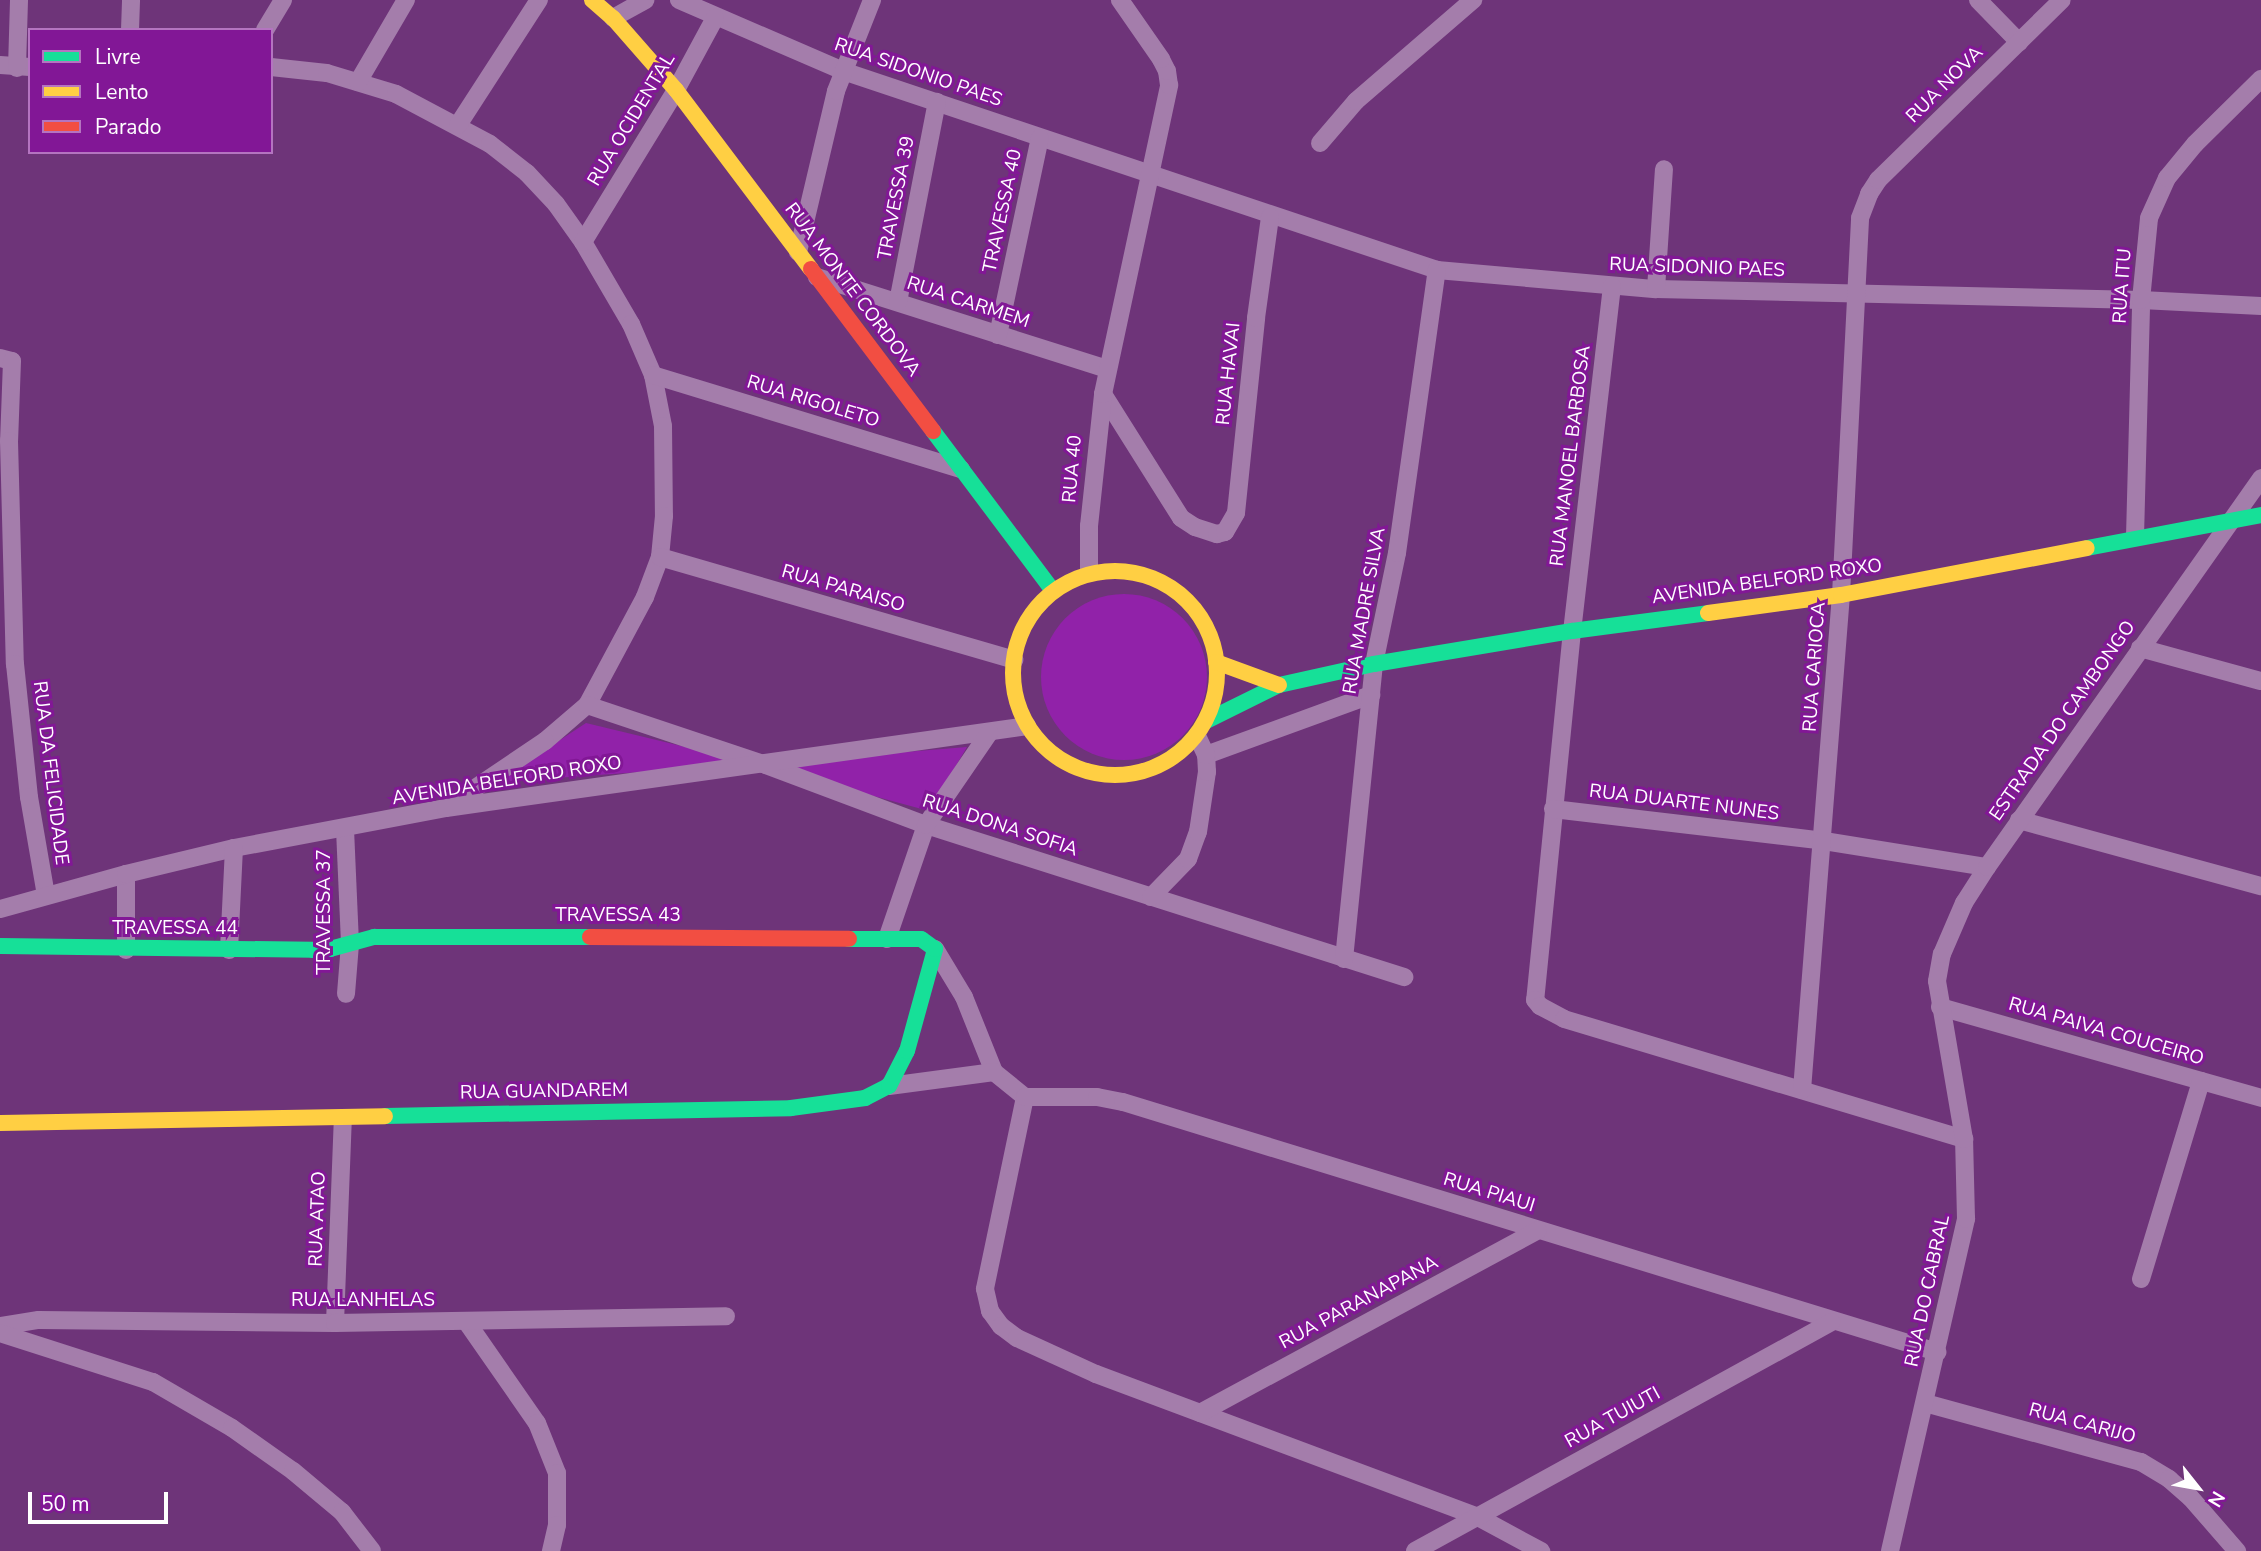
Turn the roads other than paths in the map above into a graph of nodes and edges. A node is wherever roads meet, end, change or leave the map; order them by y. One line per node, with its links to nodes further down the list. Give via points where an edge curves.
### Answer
1 (19, 0): 19 (street)
2 (131, 0): 16 (street)
3 (283, 0): 17 (street)
4 (406, 0): 23 (street)
5 (539, 0): 26 (street)
6 (592, 0): 14 (street, RUA MONTE CORDOVA)
7 (645, 0): 14 (street)
8 (679, 0): 15 (street, RUA SIDONIO PAES)
9 (872, 0): 21 (street)
10 (1120, 0): 30 (street, via 1167,71 1168,85)
11 (1473, 0): 28 (street, via 1356,102)
12 (1978, 0): 18 (street)
13 (2062, 0): 18 (street, RUA NOVA)
14 (613, 18): 24 (street, RUA MONTE CORDOVA)
15 (715, 18): 21 (street, RUA SIDONIO PAES); 24 (street, RUA OCIDENTAL)
16 (130, 28)
17 (266, 28)
18 (2019, 42): 31 (street, RUA NOVA, via 1878,180)
19 (16, 67)
20 (273, 67): 23 (street, via 327,73)
21 (843, 71): 25 (street, RUA SIDONIO PAES); 34 (street)
22 (2261, 79): 40 (street, RUA ITU, via 2194,144 2167,178 2149,219)
23 (358, 82): 26 (street, via 396,94)
24 (676, 90): 33 (street, RUA OCIDENTAL); 34 (street, RUA MONTE CORDOVA)
25 (937, 102): 27 (street, RUA SIDONIO PAES); 41 (street, TRAVESSA 39)
26 (458, 125): 33 (street, via 527,173)
27 (1040, 138): 30 (street, RUA SIDONIO PAES); 43 (street, TRAVESSA 40)
28 (1320, 143)
29 (1664, 169): 38 (street)
30 (1148, 173): 32 (street, RUA SIDONIO PAES); 45 (street)
31 (1864, 205): 39 (street, RUA CARIOCA)
32 (1270, 217): 35 (street, RUA SIDONIO PAES); 47 (street, RUA HAVAI, via 1236,513 1225,532 1217,534 1181,518)
33 (583, 242): 46 (street, via 631,324)
34 (798, 252): 36 (street, RUA MONTE CORDOVA)
35 (1437, 270): 37 (street, RUA SIDONIO PAES); 61 (street, RUA MADRE SILVA, via 1399,540)
36 (816, 276): 41 (street, RUA CARMEM); 48 (street, RUA MONTE CORDOVA)
37 (1612, 286): 38 (street, RUA SIDONIO PAES); 57 (street, RUA MANOEL BARBOSA)
38 (1656, 289): 39 (street, RUA SIDONIO PAES)
39 (1854, 295): 40 (street, RUA SIDONIO PAES); 56 (street, RUA CARIOCA)
40 (2141, 300): 42 (street, RUA SIDONIO PAES); 52 (street, RUA ITU)
41 (898, 302): 43 (street, RUA CARMEM)
42 (2261, 306)
43 (998, 335): 45 (street, RUA CARMEM)
44 (6, 360): 81 (street, RUA DA FELICIDADE, via 15,664 29,797)
45 (1107, 369): 47 (street, RUA 40)
46 (653, 375): 48 (street, RUA RIGOLETO); 53 (street, via 663,426 665,470)
47 (1102, 394): 54 (street, RUA 40)
48 (961, 469): 55 (street, RUA MONTE CORDOVA)
49 (2261, 478): 51 (street, ESTRADA DO CAMBONGO)
50 (2261, 515): 51 (street, AVENIDA BELFORD ROXO)
51 (2231, 520): 52 (street, AVENIDA BELFORD ROXO); 58 (street, ESTRADA DO CAMBONGO)
52 (2135, 537): 56 (street, AVENIDA BELFORD ROXO)
53 (660, 557): 59 (street, RUA PARAISO); 65 (street, via 639,610)
54 (1089, 573): 55 (street, AVENIDA BELFORD ROXO); 60 (street, AVENIDA BELFORD ROXO, via 1118,571 1146,576 1171,588 1202,624)
55 (1053, 592): 59 (street, AVENIDA BELFORD ROXO, via 1034,611)
56 (1841, 594): 57 (street, AVENIDA BELFORD ROXO); 76 (street, RUA CARIOCA)
57 (1572, 631): 61 (street, AVENIDA BELFORD ROXO); 72 (street)
58 (2140, 648): 62 (street); 73 (street, ESTRADA DO CAMBONGO)
59 (1014, 660): 66 (street, AVENIDA BELFORD ROXO, via 1015,694)
60 (1216, 662): 63 (street); 67 (street, AVENIDA BELFORD ROXO, via 1216,682)
61 (1374, 664): 63 (street, AVENIDA BELFORD ROXO); 64 (street, RUA MADRE SILVA)
62 (2261, 681)
63 (1279, 685): 67 (street, AVENIDA BELFORD ROXO)
64 (1371, 695): 69 (street); 91 (street, RUA MADRE SILVA)
65 (587, 705): 70 (street, RUA DONA SOFIA); 71 (street, via 545,741)
66 (1027, 726): 67 (street, AVENIDA BELFORD ROXO, via 1071,766 1100,775 1130,775 1158,766 1184,750); 68 (street, AVENIDA BELFORD ROXO)
67 (1201, 728): 69 (street)
68 (989, 733): 70 (street, AVENIDA BELFORD ROXO); 74 (street)
69 (1206, 755): 82 (street, via 1198,832 1188,859)
70 (766, 765): 71 (street, AVENIDA BELFORD ROXO); 74 (street, RUA DONA SOFIA)
71 (446, 808): 75 (street, AVENIDA BELFORD ROXO)
72 (1553, 809): 76 (street, RUA DUARTE NUNES); 98 (street, via 1534,996 1540,1006 1563,1019)
73 (2019, 820): 78 (street, ESTRADA DO CAMBONGO); 80 (street)
74 (926, 825): 82 (street, RUA DONA SOFIA); 84 (street)
75 (345, 829): 77 (street, AVENIDA BELFORD ROXO); 85 (street, TRAVESSA 37)
76 (1824, 841): 78 (street, RUA DUARTE NUNES); 98 (street, RUA CARIOCA)
77 (234, 848): 79 (street, AVENIDA BELFORD ROXO); 89 (street)
78 (1987, 867): 90 (street, ESTRADA DO CAMBONGO, via 1964,903)
79 (126, 874): 81 (street, AVENIDA BELFORD ROXO); 88 (street)
80 (2261, 886)
81 (46, 895): 83 (street, AVENIDA BELFORD ROXO)
82 (1151, 897): 91 (street, RUA DONA SOFIA)
83 (0, 909)
84 (887, 939): 85 (street, TRAVESSA 43, via 399,936); 87 (street, via 921,939)
85 (350, 944): 89 (street, TRAVESSA 44, via 330,949); 93 (street, TRAVESSA 37)
86 (0, 946): 88 (street, TRAVESSA 44)
87 (935, 949): 95 (street, via 964,997); 97 (street, via 907,1051)
88 (126, 950): 89 (street, TRAVESSA 44)
89 (229, 950)
90 (1942, 954): 94 (street, RUA DO CABRAL, via 1937,981)
91 (1344, 959): 92 (street, RUA DONA SOFIA)
92 (1404, 977)
93 (346, 994)
94 (1940, 1007): 96 (street, RUA PAIVA COUCEIRO); 103 (street, RUA DO CABRAL)
95 (994, 1073): 97 (street); 99 (street)
96 (2201, 1081): 100 (street, RUA PAIVA COUCEIRO); 105 (street)
97 (889, 1086): 101 (street, RUA GUANDAREM, via 865,1098 791,1108)
98 (1802, 1090): 103 (street)
99 (1025, 1097): 104 (street, RUA PIAUI, via 1097,1097 1123,1102); 114 (street, via 985,1289 990,1311 1000,1326 1017,1338)
100 (2261, 1098)
101 (343, 1118): 102 (street, RUA GUANDAREM); 109 (street, RUA ATAO)
102 (0, 1123)
103 (1965, 1139): 112 (street, RUA DO CABRAL, via 1966,1219)
104 (1538, 1230): 108 (street, RUA PIAUI); 114 (street, RUA PARANAPANA)
105 (2141, 1279)
106 (726, 1316): 107 (street, RUA LANHELAS)
107 (466, 1321): 109 (street, RUA LANHELAS); 117 (street, via 537,1423 557,1473 557,1525)
108 (1831, 1322): 112 (street, RUA PIAUI); 115 (street, RUA TUIUTI)
109 (335, 1323): 110 (street, RUA LANHELAS, via 39,1321)
110 (0, 1326)
111 (0, 1333): 116 (street, via 153,1382 209,1414 293,1471 332,1504)
112 (1937, 1352): 113 (street, RUA DO CABRAL)
113 (1925, 1403): 120 (street, RUA DO CABRAL); 121 (street, RUA CARIJO, via 2141,1462 2190,1497)
114 (1200, 1413): 115 (street)
115 (1478, 1517): 118 (street, RUA TUIUTI); 119 (street)
116 (372, 1551)
117 (551, 1551)
118 (1415, 1551)
119 (1541, 1551)
120 (1890, 1551)
121 (2237, 1551)

